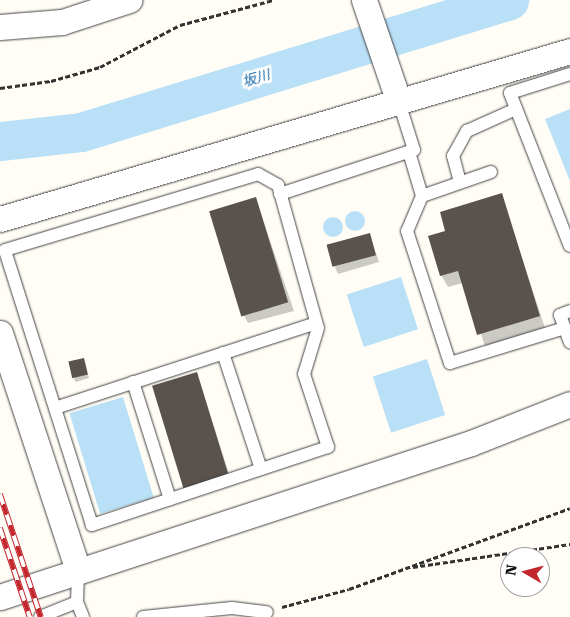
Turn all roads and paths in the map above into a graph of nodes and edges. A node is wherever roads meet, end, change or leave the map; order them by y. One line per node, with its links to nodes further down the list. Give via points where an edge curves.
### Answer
1 (129, 0): 4 (street, via 62,22)
2 (273, 0): 7 (path, via 180,25 100,68 51,81)
3 (364, 0): 8 (street)
4 (0, 27)
5 (570, 51): 8 (street)
6 (570, 74): 9 (lane, via 510,93)
7 (0, 88)
8 (397, 96): 10 (lane, via 414,150); 15 (street)
9 (516, 109): 12 (lane, via 467,131 453,156); 16 (lane)
10 (408, 152): 13 (lane); 14 (lane)
11 (491, 172): 12 (lane)
12 (460, 182): 14 (lane)
13 (280, 194): 18 (lane); 25 (lane, via 278,185 258,174 5,250)
14 (422, 196): 19 (lane, via 407,231 450,363)
15 (0, 219)
16 (570, 246)
17 (570, 311): 19 (lane, via 560,315)
18 (316, 322): 22 (lane); 26 (lane, via 304,374 328,447)
19 (565, 328): 21 (lane)
20 (0, 333): 31 (street)
21 (570, 342)
22 (223, 353): 23 (lane); 26 (lane)
23 (133, 382): 25 (lane); 27 (lane)
24 (570, 404): 31 (street, via 471,443)
25 (55, 408): 27 (lane, via 92,525)
26 (261, 469): 27 (lane)
27 (170, 499)
28 (570, 508): 30 (path)
29 (570, 544): 30 (path)
30 (405, 568): 34 (path)
31 (78, 570): 32 (street); 33 (lane)
32 (0, 597)
33 (77, 602): 35 (lane); 36 (lane)
34 (267, 612): 37 (lane, via 232,608)
35 (40, 617)
36 (83, 617)
37 (143, 617)

